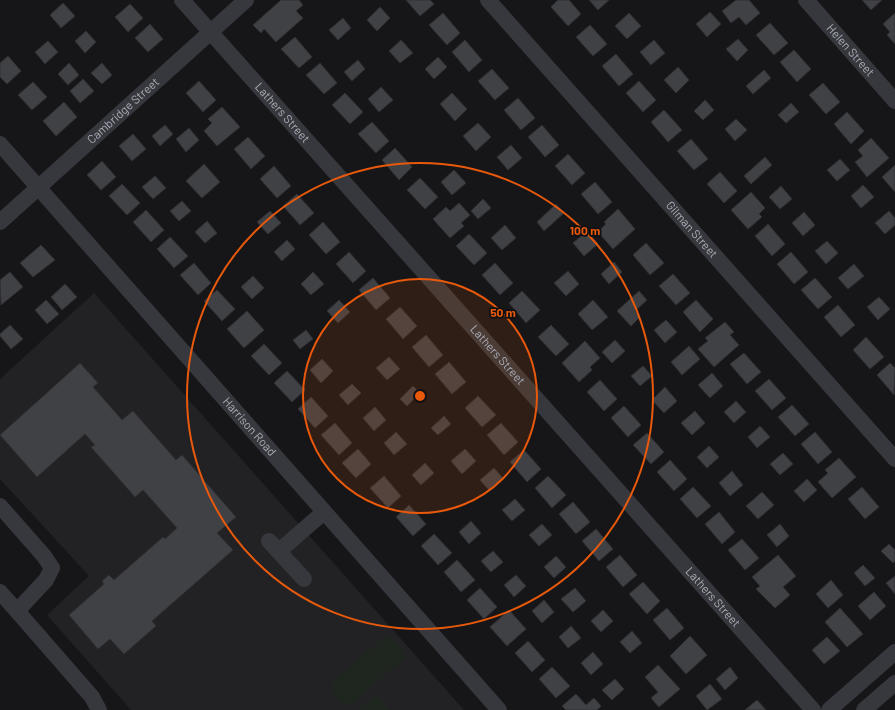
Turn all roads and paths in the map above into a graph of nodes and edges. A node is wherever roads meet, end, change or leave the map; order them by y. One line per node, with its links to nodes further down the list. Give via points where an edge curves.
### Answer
1 (182, 0): 5 (street, Lathers Street)
2 (246, 0): 5 (street, Cambridge Street)
3 (488, 0): 10 (street, Gilman Street)
4 (806, 0): 6 (street, Helen Street)
5 (210, 32): 8 (street, Cambridge Street); 20 (street, Lathers Street)
6 (895, 101)
7 (0, 144): 8 (street, Harrison Road)
8 (39, 187): 9 (street, Cambridge Street); 12 (street, Harrison Road)
9 (0, 222)
10 (895, 459)
11 (0, 506): 15 (street, via 52,568 46,580)
12 (324, 512): 13 (street, via 274,546); 19 (street, Harrison Road)
13 (304, 579)
14 (0, 592): 15 (street)
15 (18, 611): 18 (street, via 92,697)
16 (895, 652): 21 (street)
17 (895, 683): 22 (street)
18 (99, 710)
19 (499, 710)
20 (813, 710)
21 (829, 710)
22 (864, 710)

